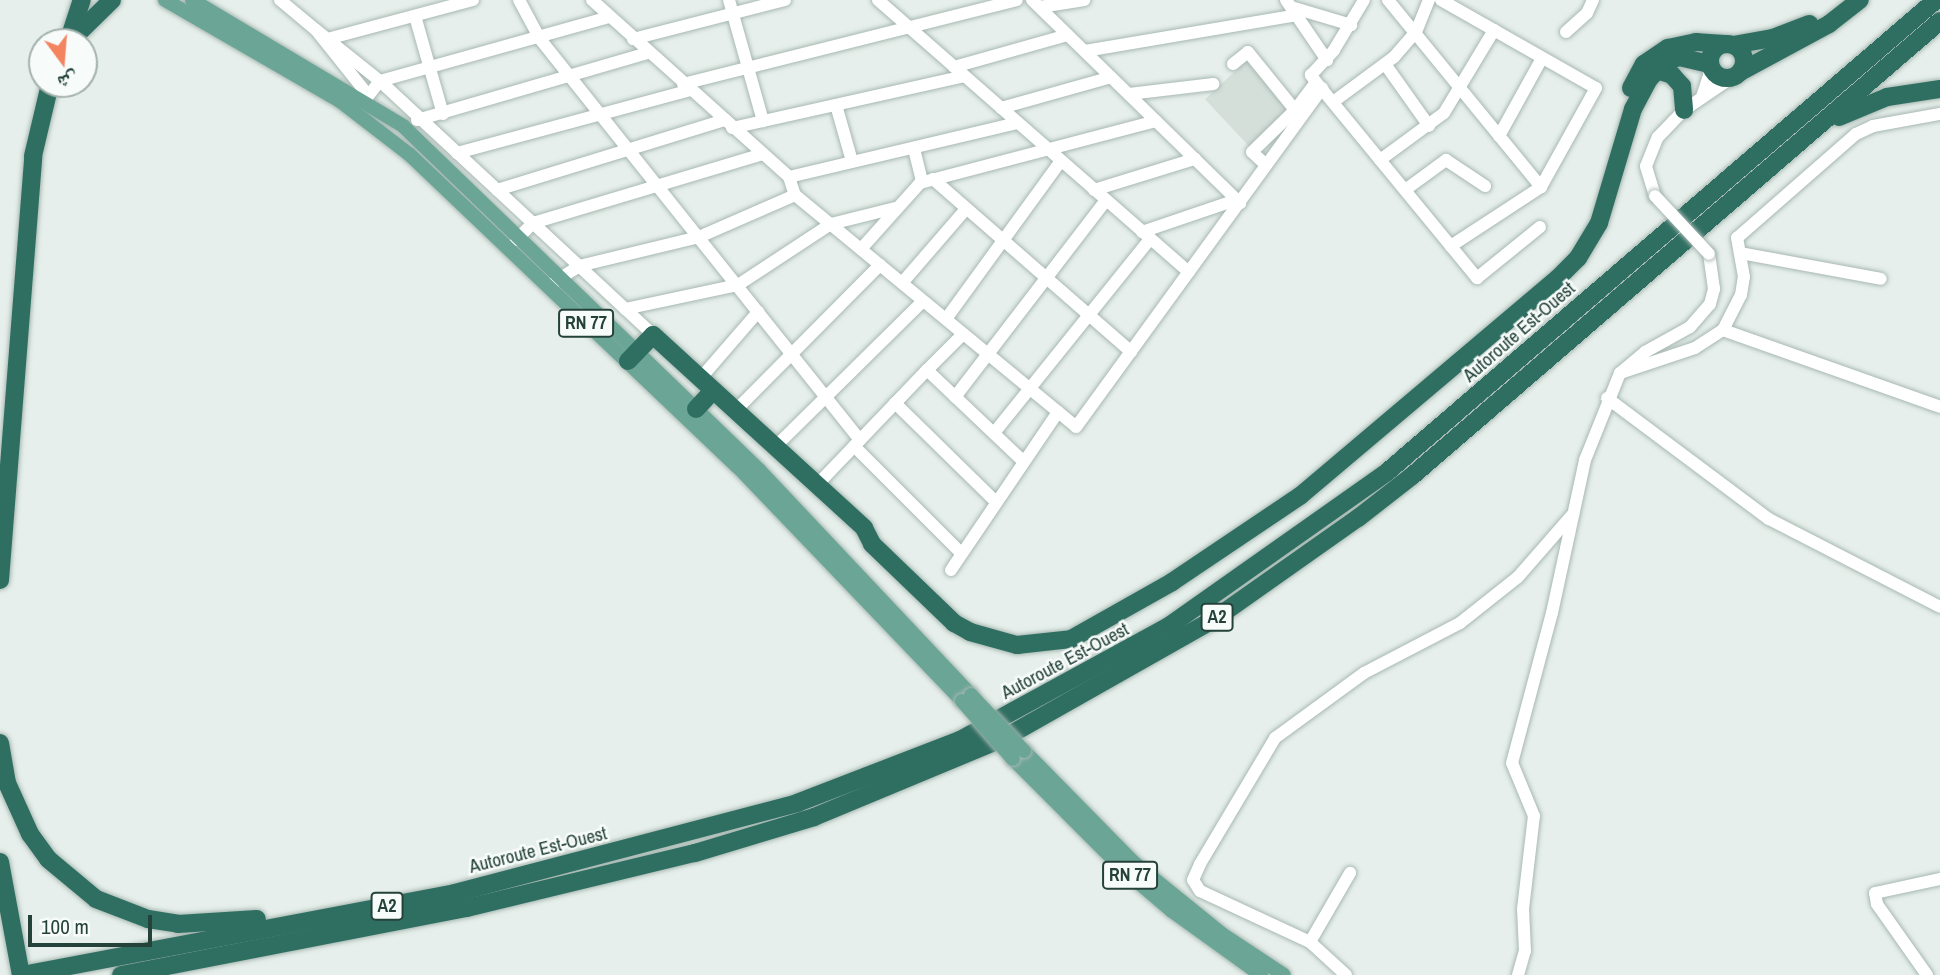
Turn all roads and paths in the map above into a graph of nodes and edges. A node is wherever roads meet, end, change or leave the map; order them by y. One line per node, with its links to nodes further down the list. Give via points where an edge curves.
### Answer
1 (82, 0): 28 (highway)
2 (112, 0): 29 (highway)
3 (165, 0): 69 (main road, RN 77)
4 (192, 0): 61 (main road)
5 (280, 0): 31 (street)
6 (473, 0): 24 (street)
7 (520, 0): 37 (street)
8 (592, 0): 25 (street)
9 (785, 0): 22 (street)
10 (878, 0): 30 (street)
11 (1017, 0): 30 (street)
12 (1084, 0): 21 (street)
13 (1364, 0): 27 (street)
14 (1388, 0): 33 (street)
15 (1429, 0): 33 (street)
16 (1441, 0): 32 (street)
17 (1592, 0): 34 (street, via 1587,13)
18 (1844, 0): 39 (highway, via 1788,33)
19 (1860, 0): 51 (highway, via 1829,24)
20 (1936, 0): 169 (highway, Autoroute Est-Ouest / A2, via 1387,472 1249,574 1118,657 960,740 797,803 455,893)
21 (1036, 4): 35 (street)
22 (731, 6): 38 (street); 47 (street)
23 (1292, 7): 27 (street); 40 (street); 43 (street)
24 (415, 16): 36 (street); 48 (street)
25 (608, 17): 37 (street); 38 (street)
26 (1940, 21): 80 (highway, Autoroute Est-Ouest / A2)
27 (1351, 25): 43 (street)
28 (73, 28)
29 (83, 28)
30 (911, 29): 47 (street); 50 (street)
31 (316, 30): 36 (street); 61 (street)
32 (1494, 30): 42 (street); 57 (street)
33 (1416, 32): 45 (street); 57 (street)
34 (1566, 32)
35 (1068, 35): 40 (street); 50 (street)
36 (331, 38): 54 (street)
37 (540, 38): 48 (street); 52 (street)
38 (633, 39): 41 (street)
39 (1730, 44): 46 (highway, via 1712,52); 51 (highway, via 1744,57); 157 (highway, via 1686,43 1654,54 1644,64 1629,92 1597,205 1578,240 1551,271 1290,493 1145,588 1079,625 1035,635 981,626 960,616 870,529)
40 (1085, 51): 53 (street)
41 (648, 52): 52 (street); 58 (street)
42 (1542, 58): 81 (street); 95 (street, via 1596,88)
43 (1326, 60): 56 (street, via 1311,75)
44 (1233, 64): 67 (street, via 1248,52)
45 (1385, 64): 64 (street); 79 (street)
46 (1710, 66): 49 (highway, via 1679,57); 51 (highway, via 1720,77); 62 (street)
47 (749, 68): 58 (street); 74 (street)
48 (431, 69): 54 (street); 70 (street)
49 (1656, 70): 68 (highway, via 1672,75 1682,86); 157 (highway, via 1633,109 1602,216 1589,243 1568,268 1300,496 1102,625 1046,644 1017,645 970,632 941,612 872,544)
50 (959, 71): 65 (street); 66 (street)
51 (1735, 75): 62 (street)
52 (570, 76): 70 (street); 72 (street)
53 (1111, 77): 60 (street); 66 (street)
54 (380, 81): 61 (street); 73 (street)
55 (1213, 84): 60 (street)
56 (1319, 85): 64 (street); 67 (street); 91 (street)
57 (1462, 86): 79 (street); 81 (street)
58 (687, 87): 72 (street); 77 (street)
59 (1940, 89): 80 (highway, via 1886,97)
60 (1129, 94): 75 (street)
61 (366, 97): 69 (street); 78 (main road)
62 (1702, 97): 68 (street)
63 (47, 98): 139 (highway, via 33,156)
64 (1333, 102): 88 (street)
65 (836, 105): 74 (street); 89 (street)
66 (1001, 108): 76 (street)
67 (1296, 110): 91 (street, via 1252,152)
68 (1684, 110): 137 (street, bridge, via 1649,154 1646,173 1655,196 1709,254 1714,289 1702,317)
69 (356, 112): 107 (main road, RN 77)
70 (443, 114): 73 (street)
71 (1940, 114): 115 (street, via 1873,126 1856,134 1742,232 1737,242)
72 (603, 117): 82 (street); 85 (street)
73 (420, 119): 78 (street); 85 (street)
74 (763, 121): 77 (street)
75 (1156, 121): 84 (street); 87 (street)
76 (1018, 123): 83 (street); 84 (street)
77 (729, 124): 82 (street); 86 (street)
78 (403, 126): 107 (main road)
79 (1429, 126): 88 (street)
80 (1820, 126): 172 (highway, Autoroute Est-Ouest / A2, via 1412,476 1310,554 1123,674 1006,737 814,817 695,853 467,908)
81 (1499, 136): 95 (street)
82 (629, 149): 96 (street); 97 (street)
83 (914, 149): 89 (street); 93 (street)
84 (1048, 149): 90 (street); 93 (street)
85 (457, 153): 97 (street)
86 (763, 154): 92 (street); 96 (street)
87 (1195, 159): 98 (street); 102 (street)
88 (1380, 160): 99 (street)
89 (852, 161): 92 (street)
90 (1061, 161): 98 (street); 112 (street)
91 (1266, 165): 102 (street)
92 (789, 177): 100 (street)
93 (928, 181): 103 (street); 104 (street)
94 (1485, 186): 99 (street, via 1446,160)
95 (1541, 187): 113 (street)
96 (660, 188): 105 (street); 110 (street)
97 (497, 190): 105 (street)
98 (1094, 190): 101 (street)
99 (1405, 190): 113 (street)
100 (795, 195): 106 (street); 110 (street)
101 (1107, 200): 109 (street); 120 (street)
102 (1238, 202): 109 (street); 118 (street)
103 (895, 208): 106 (street); 114 (street)
104 (964, 210): 112 (street); 122 (street)
105 (533, 223): 111 (street); 117 (street)
106 (831, 225): 114 (street); 123 (street)
107 (495, 227): 111 (main road); 121 (main road, RN 77)
108 (1540, 227): 113 (street, via 1477,278)
109 (1146, 235): 118 (street); 127 (street)
110 (699, 237): 117 (street); 123 (street)
111 (516, 240): 121 (main road)
112 (1004, 243): 120 (street); 128 (street)
113 (1451, 246)
114 (861, 249): 116 (street)
115 (1740, 253): 119 (street); 129 (street, via 1741,295)
116 (880, 265): 122 (street); 133 (street)
117 (579, 266): 121 (street); 125 (street)
118 (1189, 272): 132 (street)
119 (1881, 279)
120 (1047, 280): 127 (street); 134 (street)
121 (552, 283): 135 (main road, RN 77)
122 (902, 284): 124 (street)
123 (738, 285): 125 (street); 126 (street)
124 (923, 301): 128 (street); 141 (street)
125 (625, 309): 131 (street)
126 (758, 312): 133 (street); 138 (street)
127 (1089, 316): 132 (street); 140 (street)
128 (946, 319): 130 (street)
129 (1723, 330): 137 (street, via 1695,348); 145 (street)
130 (963, 334): 134 (street); 136 (street)
131 (653, 335): 135 (highway); 138 (highway)
132 (1131, 352): 148 (street, via 1076,427)
133 (791, 353): 141 (street); 147 (street)
134 (988, 355): 140 (street); 142 (street)
135 (632, 357): 146 (main road); 162 (main road, RN 77)
136 (927, 370): 142 (street); 144 (street)
137 (1620, 373): 143 (street)
138 (707, 385): 146 (highway); 147 (highway)
139 (12, 386): 152 (highway); 160 (highway)
140 (1030, 389): 148 (street); 149 (street)
141 (826, 397): 150 (street); 151 (street)
142 (955, 397): 149 (street)
143 (1606, 398): 156 (street, via 1585,460); 161 (street, via 1769,519)
144 (895, 403): 150 (street); 155 (street)
145 (1940, 407)
146 (696, 409): 162 (main road)
147 (735, 411): 151 (highway)
148 (1058, 412): 153 (street)
149 (994, 433): 153 (street)
150 (857, 443): 154 (street); 158 (street)
151 (775, 448): 154 (highway)
152 (0, 453)
153 (1023, 461): 155 (street)
154 (816, 486): 157 (highway)
155 (995, 501): 158 (street)
156 (1576, 511): 171 (street, via 1518,577 1460,623 1331,693 1268,747 1200,863 1194,885 1231,908); 180 (street, via 1512,763 1534,816 1523,909 1525,951)
157 (858, 524)
158 (961, 554): 159 (street)
159 (951, 570)
160 (0, 580)
161 (1940, 607)
162 (967, 698): 164 (main road, bridge)
163 (0, 743): 169 (highway, via 7,783 25,825 48,859 96,899 148,919 178,924 278,916)
164 (1018, 755): 177 (main road, RN 77, via 1125,871); 178 (main road, via 1133,862 1222,934)
165 (0, 862): 170 (highway)
166 (1350, 873): 171 (street)
167 (1940, 879): 181 (street, via 1875,893 1877,904)
168 (0, 916): 170 (highway)
169 (320, 918): 174 (highway, Autoroute Est-Ouest / A2)
170 (10, 942): 173 (highway); 174 (highway)
171 (1310, 942): 179 (street)
172 (212, 958): 175 (highway, Autoroute Est-Ouest / A2); 176 (highway)
173 (11, 975)
174 (21, 975)
175 (121, 975)
176 (184, 975)
177 (1261, 975)
178 (1284, 975)
179 (1346, 975)
180 (1518, 975)
181 (1927, 975)

